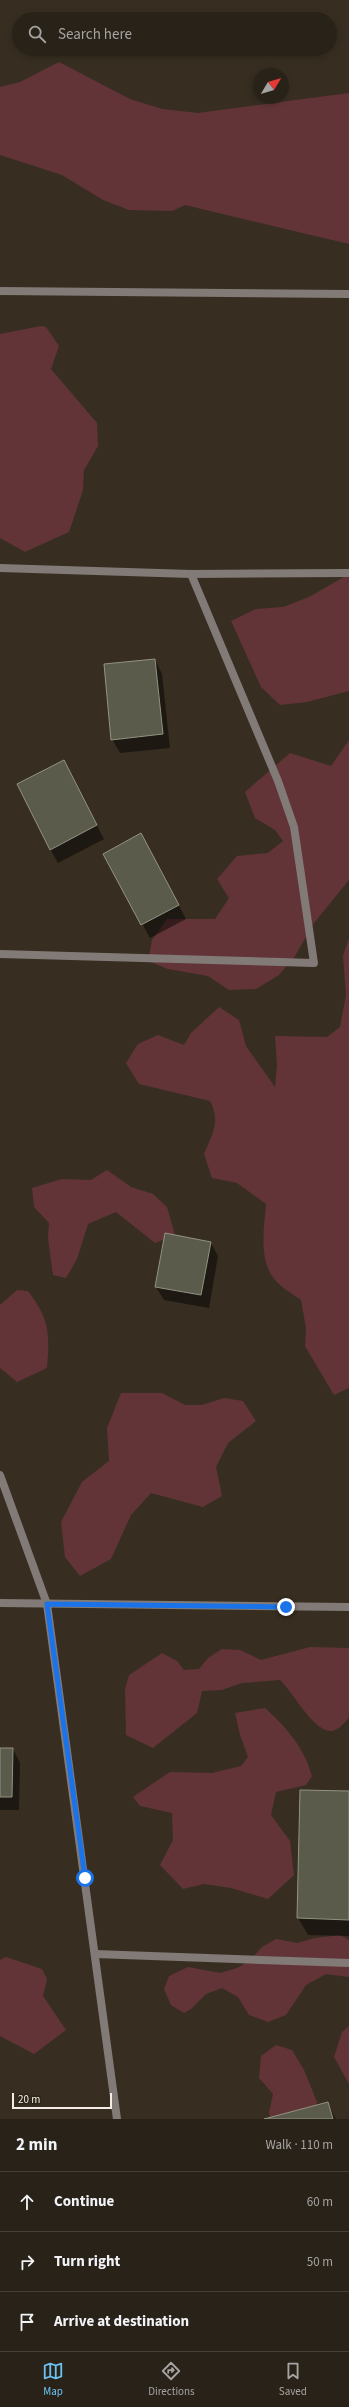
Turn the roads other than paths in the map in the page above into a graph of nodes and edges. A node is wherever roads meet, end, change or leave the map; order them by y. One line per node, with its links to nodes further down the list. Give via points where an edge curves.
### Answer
1 (0, 291): 2 (street)
2 (349, 294)
3 (0, 568): 5 (street)
4 (349, 573): 5 (street)
5 (190, 574): 6 (street, via 278,781 294,827 314,963)
6 (0, 954)
7 (0, 1475): 9 (street)
8 (0, 1603): 9 (street)
9 (47, 1604): 10 (street); 11 (street)
10 (349, 1608)
11 (95, 1954): 12 (street); 13 (street)
12 (349, 1962)
13 (117, 2119)

